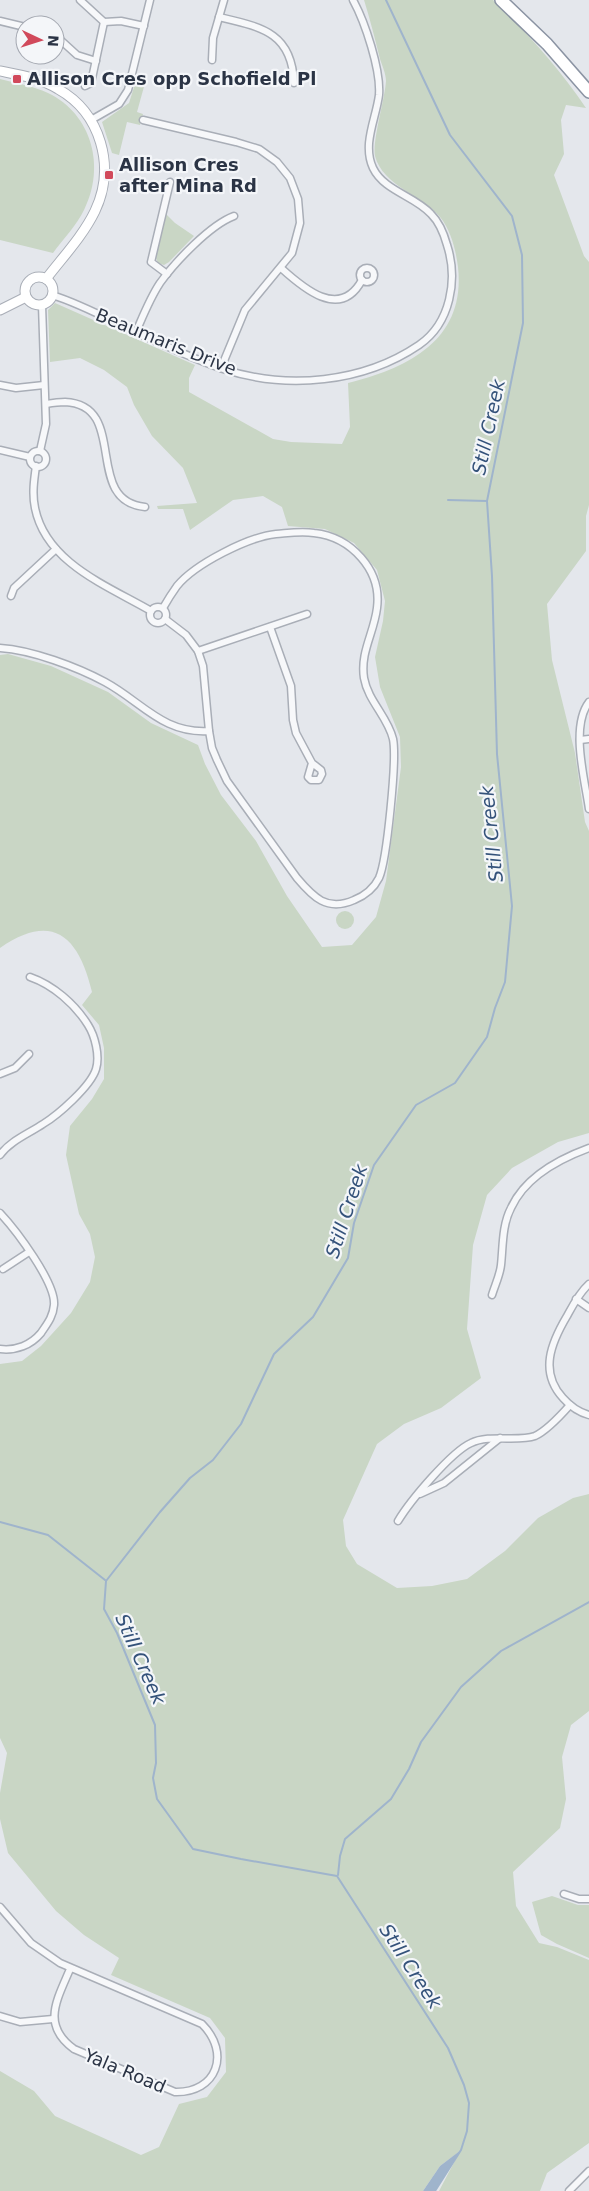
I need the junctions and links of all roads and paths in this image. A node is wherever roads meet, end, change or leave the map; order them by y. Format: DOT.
graph roads {
  1 [pos="80,0"];
  2 [pos="150,0"];
  3 [pos="224,0"];
  4 [pos="354,0"];
  5 [pos="502,0"];
  6 [pos="513,0"];
  7 [pos="219,17"];
  8 [pos="0,21"];
  9 [pos="104,22"];
  10 [pos="15,25"];
  11 [pos="144,26"];
  12 [pos="65,44"];
  13 [pos="212,60"];
  14 [pos="96,61"];
  15 [pos="0,71"];
  16 [pos="572,72"];
  17 [pos="589,81"];
  18 [pos="294,83"];
  19 [pos="85,86"];
  20 [pos="589,92"];
  21 [pos="589,98"];
  22 [pos="91,120"];
  23 [pos="144,120"];
  24 [pos="170,182"];
  25 [pos="234,216"];
  26 [pos="281,268"];
  27 [pos="167,274"];
  28 [pos="46,280"];
  29 [pos="362,280"];
  30 [pos="52,295"];
  31 [pos="26,297"];
  32 [pos="42,305"];
  33 [pos="0,310"];
  34 [pos="136,332"];
  35 [pos="222,368"];
  36 [pos="0,385"];
  37 [pos="44,386"];
  38 [pos="46,404"];
  39 [pos="0,450"];
  40 [pos="40,452"];
  41 [pos="30,457"];
  42 [pos="36,466"];
  43 [pos="145,507"];
  44 [pos="56,549"];
  45 [pos="10,596"];
  46 [pos="163,608"];
  47 [pos="151,611"];
  48 [pos="307,614"];
  49 [pos="165,619"];
  50 [pos="270,627"];
  51 [pos="0,648"];
  52 [pos="198,651"];
  53 [pos="589,702"];
  54 [pos="209,731"];
  55 [pos="589,739"];
  56 [pos="580,740"];
  57 [pos="312,763"];
  58 [pos="589,809"];
  59 [pos="30,977"];
  60 [pos="29,1054"];
  61 [pos="0,1074"];
  62 [pos="589,1148"];
  63 [pos="0,1155"];
  64 [pos="0,1214"];
  65 [pos="29,1252"];
  66 [pos="3,1269"];
  67 [pos="589,1284"];
  68 [pos="492,1295"];
  69 [pos="576,1300"];
  70 [pos="589,1308"];
  71 [pos="0,1350"];
  72 [pos="570,1405"];
  73 [pos="589,1415"];
  74 [pos="500,1438"];
  75 [pos="416,1496"];
  76 [pos="398,1521"];
  77 [pos="564,1894"];
  78 [pos="589,1899"];
  79 [pos="0,1907"];
  80 [pos="70,1969"];
  81 [pos="0,2016"];
  82 [pos="53,2019"];
  83 [pos="589,2171"];
  84 [pos="569,2191"];
  1 -- 9 [label="street"];
  2 -- 11 [label="street"];
  3 -- 7 [label="street"];
  4 -- 35 [label="street, Beaumaris Drive"];
  5 -- 16 [label="highway"];
  6 -- 17 [label="highway"];
  7 -- 13 [label="street"];
  7 -- 18 [label="street"];
  8 -- 10 [label="street"];
  9 -- 11 [label="street"];
  9 -- 14 [label="street"];
  11 -- 22 [label="street"];
  12 -- 14 [label="street"];
  14 -- 19 [label="street"];
  15 -- 22 [label="street"];
  16 -- 20 [label="highway"];
  16 -- 21 [label="highway"];
  22 -- 28 [label="street"];
  23 -- 26 [label="street"];
  24 -- 27 [label="street"];
  25 -- 27 [label="street"];
  26 -- 29 [label="street"];
  26 -- 35 [label="street"];
  27 -- 34 [label="street"];
  28 -- 30 [label="street"];
  28 -- 31 [label="street"];
  30 -- 32 [label="street"];
  30 -- 34 [label="street, Beaumaris Drive"];
  31 -- 32 [label="street"];
  31 -- 33 [label="street"];
  32 -- 37 [label="street"];
  34 -- 35 [label="street, Beaumaris Drive"];
  36 -- 37 [label="street"];
  37 -- 38 [label="street"];
  38 -- 40 [label="street"];
  38 -- 43 [label="street"];
  39 -- 41 [label="street"];
  40 -- 41 [label="street"];
  40 -- 42 [label="street"];
  41 -- 42 [label="street"];
  42 -- 44 [label="street"];
  44 -- 45 [label="street"];
  44 -- 47 [label="street"];
  46 -- 47 [label="street"];
  46 -- 49 [label="street"];
  46 -- 54 [label="street"];
  47 -- 49 [label="street"];
  48 -- 50 [label="street"];
  49 -- 52 [label="street"];
  50 -- 52 [label="street"];
  50 -- 57 [label="street"];
  51 -- 54 [label="street"];
  52 -- 54 [label="street"];
  53 -- 56 [label="street"];
  55 -- 56 [label="street"];
  56 -- 58 [label="street"];
  59 -- 63 [label="street"];
  60 -- 61 [label="street"];
  62 -- 68 [label="street"];
  64 -- 65 [label="street"];
  65 -- 66 [label="street"];
  65 -- 71 [label="street"];
  67 -- 69 [label="street"];
  69 -- 70 [label="street"];
  69 -- 72 [label="street"];
  72 -- 73 [label="street"];
  72 -- 74 [label="street"];
  74 -- 75 [label="street"];
  74 -- 75 [label="street"];
  75 -- 76 [label="street"];
  77 -- 78 [label="street"];
  79 -- 80 [label="street, Yala Road"];
  80 -- 82 [label="street"];
  80 -- 82 [label="street, Yala Road"];
  81 -- 82 [label="street"];
  83 -- 84 [label="street"];
}
